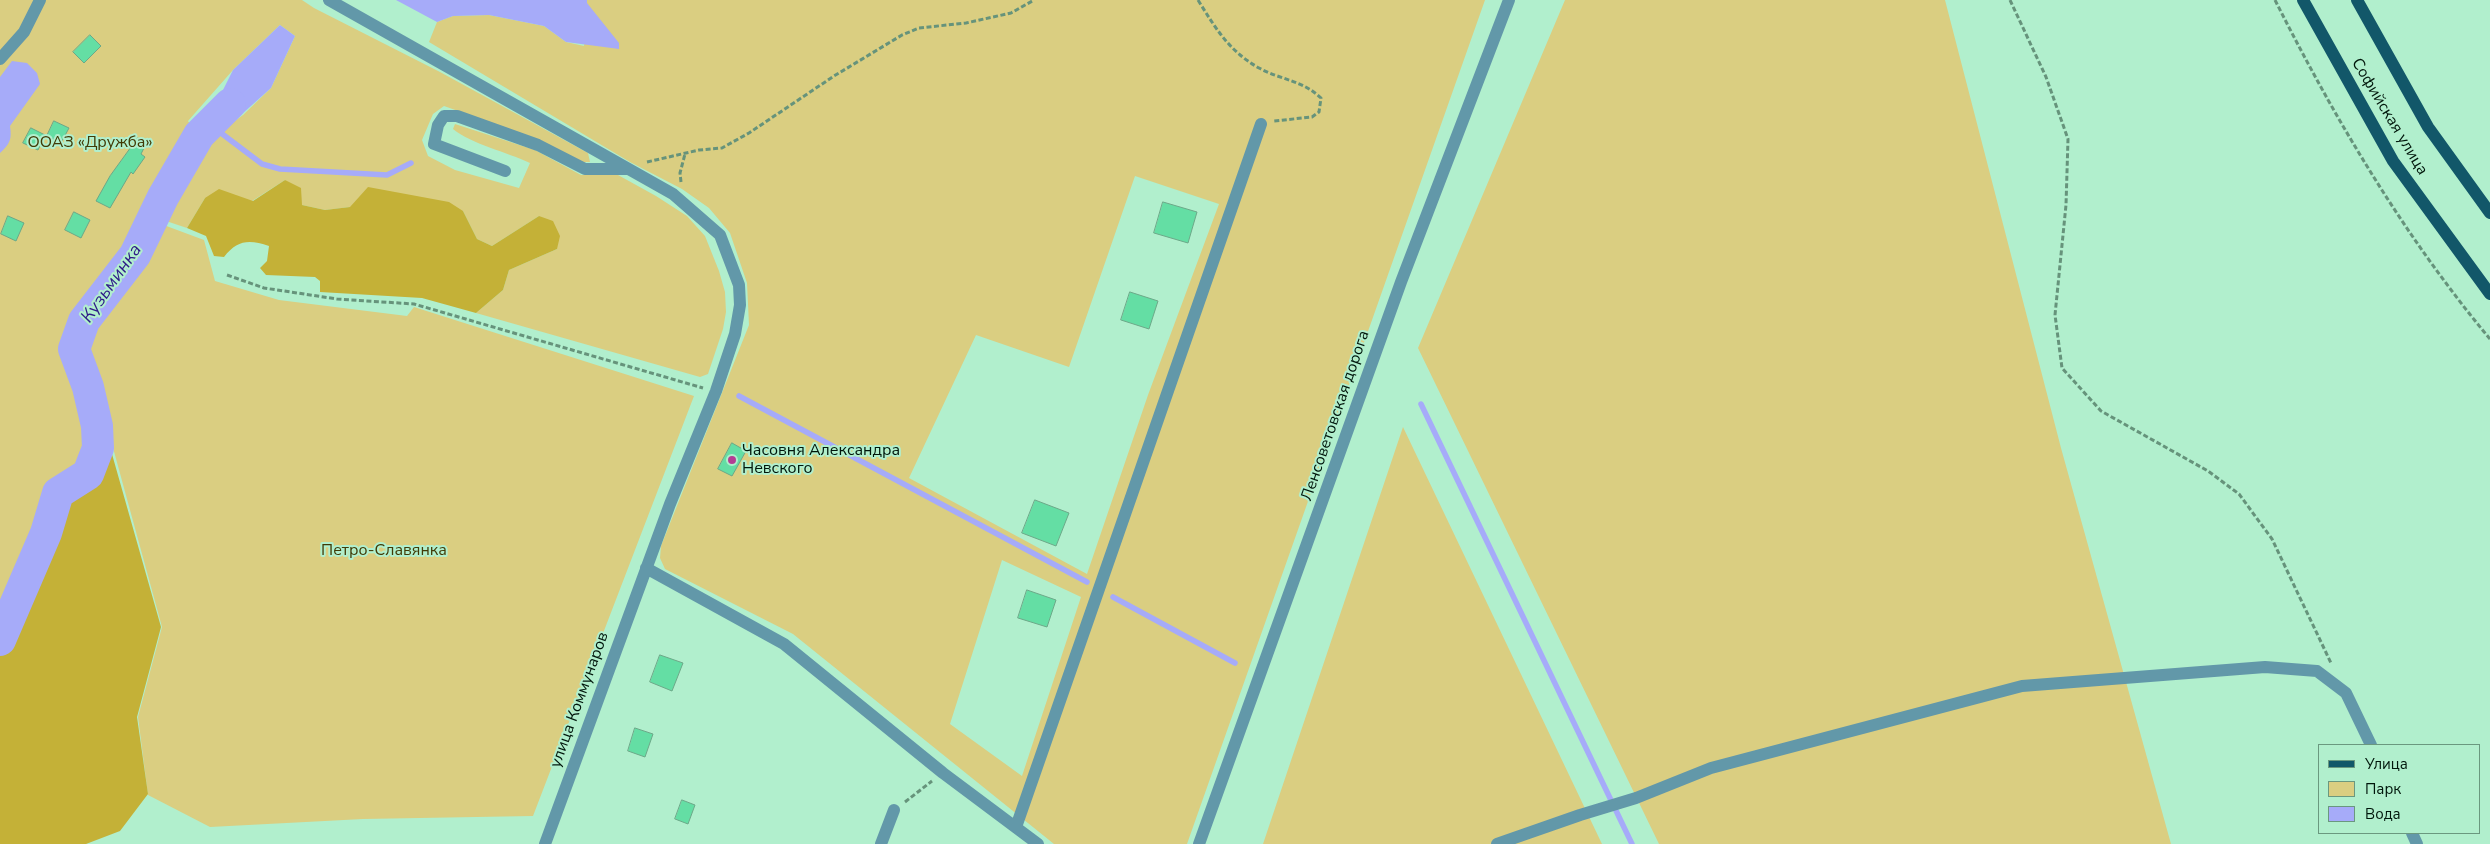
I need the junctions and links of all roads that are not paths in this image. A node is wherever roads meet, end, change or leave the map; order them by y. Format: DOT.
graph roads {
  1 [pos="40,0"];
  2 [pos="329,0"];
  3 [pos="1509,0"];
  4 [pos="2303,0"];
  5 [pos="2357,0"];
  6 [pos="0,59"];
  7 [pos="1261,124"];
  8 [pos="630,169"];
  9 [pos="505,171"];
  10 [pos="2490,213"];
  11 [pos="2490,294"];
  12 [pos="646,568"];
  13 [pos="2370,744"];
  14 [pos="898,806"];
  15 [pos="1016,827"];
  16 [pos="545,844"];
  17 [pos="881,844"];
  18 [pos="1038,844"];
  19 [pos="1199,844"];
  20 [pos="1497,844"];
  1 -- 6 [label="street"];
  2 -- 8 [label="street, улица Коммунаров"];
  3 -- 19 [label="street, Ленсоветовская дорога"];
  4 -- 11 [label="main road, Софийская улица"];
  5 -- 10 [label="main road, Софийская улица"];
  7 -- 15 [label="street"];
  8 -- 9 [label="street"];
  8 -- 12 [label="street, улица Коммунаров"];
  12 -- 15 [label="street"];
  12 -- 16 [label="street, улица Коммунаров"];
  13 -- 20 [label="street"];
  14 -- 17 [label="street"];
  15 -- 18 [label="street"];
}
